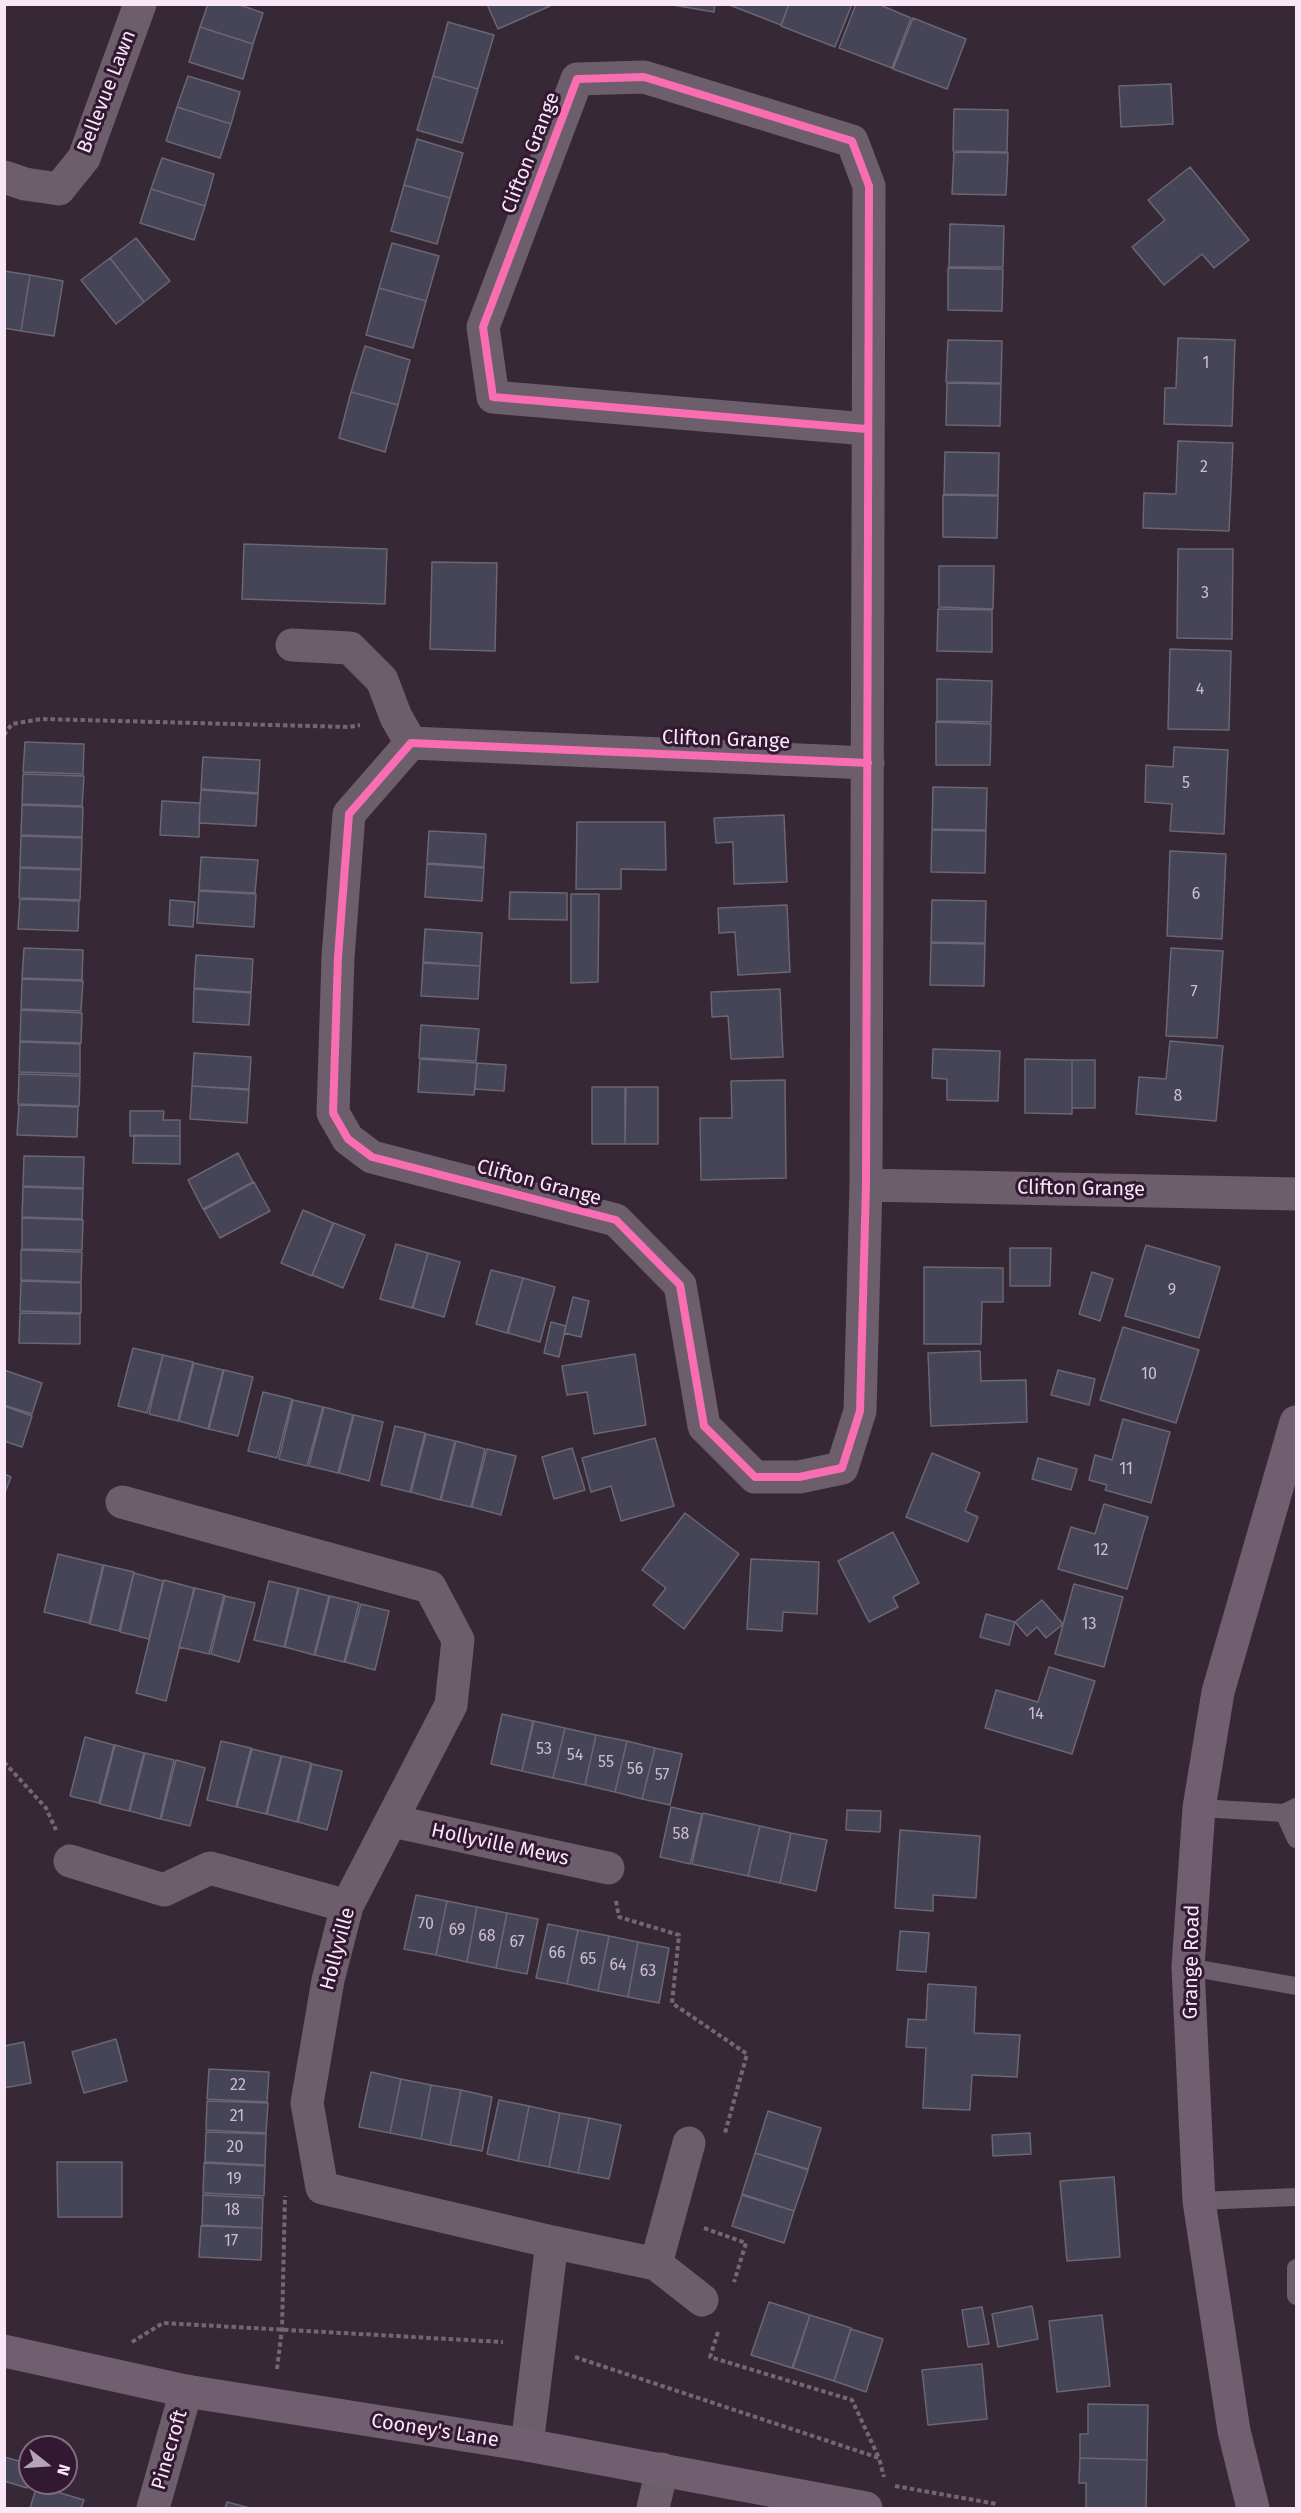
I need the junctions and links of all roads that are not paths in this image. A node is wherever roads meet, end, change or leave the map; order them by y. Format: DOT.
graph roads {
  1 [pos="141,4"];
  2 [pos="4,177"];
  3 [pos="866,429"];
  4 [pos="292,645"];
  5 [pos="403,730"];
  6 [pos="868,763"];
  7 [pos="866,1185"];
  8 [pos="1296,1194"];
  9 [pos="1296,1422"];
  10 [pos="122,1502"];
  11 [pos="1199,1808"];
  12 [pos="1290,1810"];
  13 [pos="392,1821"];
  14 [pos="1296,1839"];
  15 [pos="70,1861"];
  16 [pos="608,1868"];
  17 [pos="347,1906"];
  18 [pos="1188,1967"];
  19 [pos="1296,1986"];
  20 [pos="689,2143"];
  21 [pos="1296,2197"];
  22 [pos="1199,2201"];
  23 [pos="552,2242"];
  24 [pos="656,2264"];
  25 [pos="1296,2268"];
  26 [pos="1296,2296"];
  27 [pos="718,2304"];
  28 [pos="4,2351"];
  29 [pos="186,2391"];
  30 [pos="527,2445"];
  31 [pos="662,2469"];
  32 [pos="153,2508"];
  33 [pos="653,2508"];
  34 [pos="866,2508"];
  35 [pos="1253,2508"];
  1 -- 2 [label="street, Bellevue Lawn"];
  3 -- 3 [label="street, Clifton Grange"];
  3 -- 6 [label="street, Clifton Grange"];
  4 -- 5 [label="street"];
  5 -- 6 [label="street, Clifton Grange"];
  5 -- 7 [label="street, Clifton Grange"];
  6 -- 7 [label="street, Clifton Grange"];
  7 -- 8 [label="street, Clifton Grange"];
  9 -- 11 [label="main road, Grange Road"];
  10 -- 13 [label="street, Hollyville"];
  11 -- 12 [label="lane"];
  11 -- 18 [label="main road, Grange Road"];
  12 -- 14 [label="lane"];
  13 -- 16 [label="street, Hollyville Mews"];
  13 -- 17 [label="street, Hollyville"];
  15 -- 17 [label="street"];
  17 -- 23 [label="street, Hollyville"];
  18 -- 19 [label="lane"];
  18 -- 22 [label="main road, Grange Road"];
  20 -- 24 [label="street"];
  21 -- 22 [label="lane"];
  22 -- 35 [label="main road, Grange Road"];
  23 -- 24 [label="street"];
  23 -- 30 [label="street"];
  24 -- 27 [label="street"];
  25 -- 26 [label="lane"];
  28 -- 29 [label="main road, Cooney's Lane"];
  29 -- 30 [label="main road, Cooney's Lane"];
  29 -- 32 [label="street, Pinecroft"];
  30 -- 31 [label="main road, Cooney's Lane"];
  31 -- 33 [label="street"];
  31 -- 34 [label="main road, Cooney's Lane"];
}
